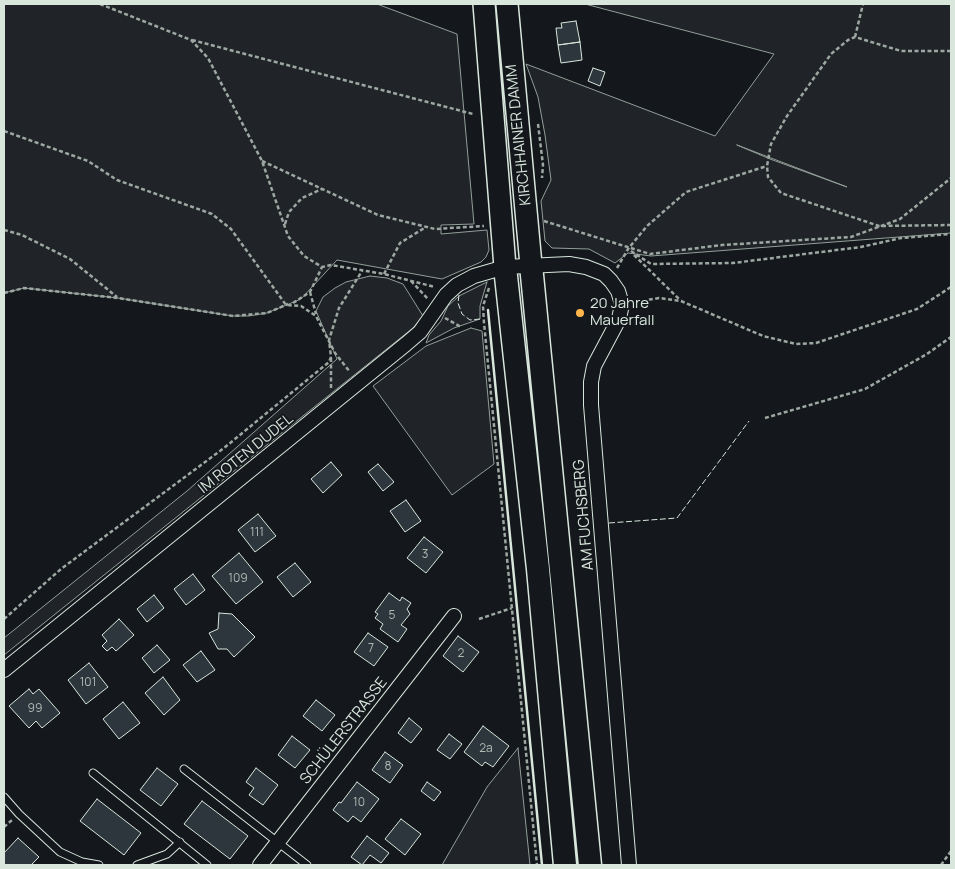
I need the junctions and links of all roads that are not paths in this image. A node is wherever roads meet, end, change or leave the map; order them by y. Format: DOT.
graph roads {
  1 [pos="484,4"];
  2 [pos="507,4"];
  3 [pos="531,265"];
  4 [pos="498,269"];
  5 [pos="454,616"];
  6 [pos="4,670"];
  7 [pos="184,769"];
  8 [pos="93,773"];
  9 [pos="4,797"];
  10 [pos="180,842"];
  11 [pos="278,842"];
  12 [pos="99,865"];
  13 [pos="137,865"];
  14 [pos="207,865"];
  15 [pos="260,865"];
  16 [pos="307,865"];
  17 [pos="565,865"];
  18 [pos="590,865"];
  19 [pos="629,865"];
  1 -- 4 [label="main road, KIRCHHAINER DAMM"];
  2 -- 3 [label="main road, KIRCHHAINER DAMM"];
  3 -- 4 [label="street"];
  3 -- 18 [label="highway"];
  3 -- 19 [label="street, AM FUCHSBERG"];
  4 -- 6 [label="street, IM ROTEN DUDEL"];
  4 -- 17 [label="highway"];
  5 -- 11 [label="street, SCHÜLERSTRASSE"];
  7 -- 11 [label="lane"];
  8 -- 10 [label="lane"];
  9 -- 12 [label="lane"];
  10 -- 13 [label="lane"];
  10 -- 14 [label="lane"];
  11 -- 15 [label="street, SCHÜLERSTRASSE"];
  11 -- 16 [label="lane"];
}
